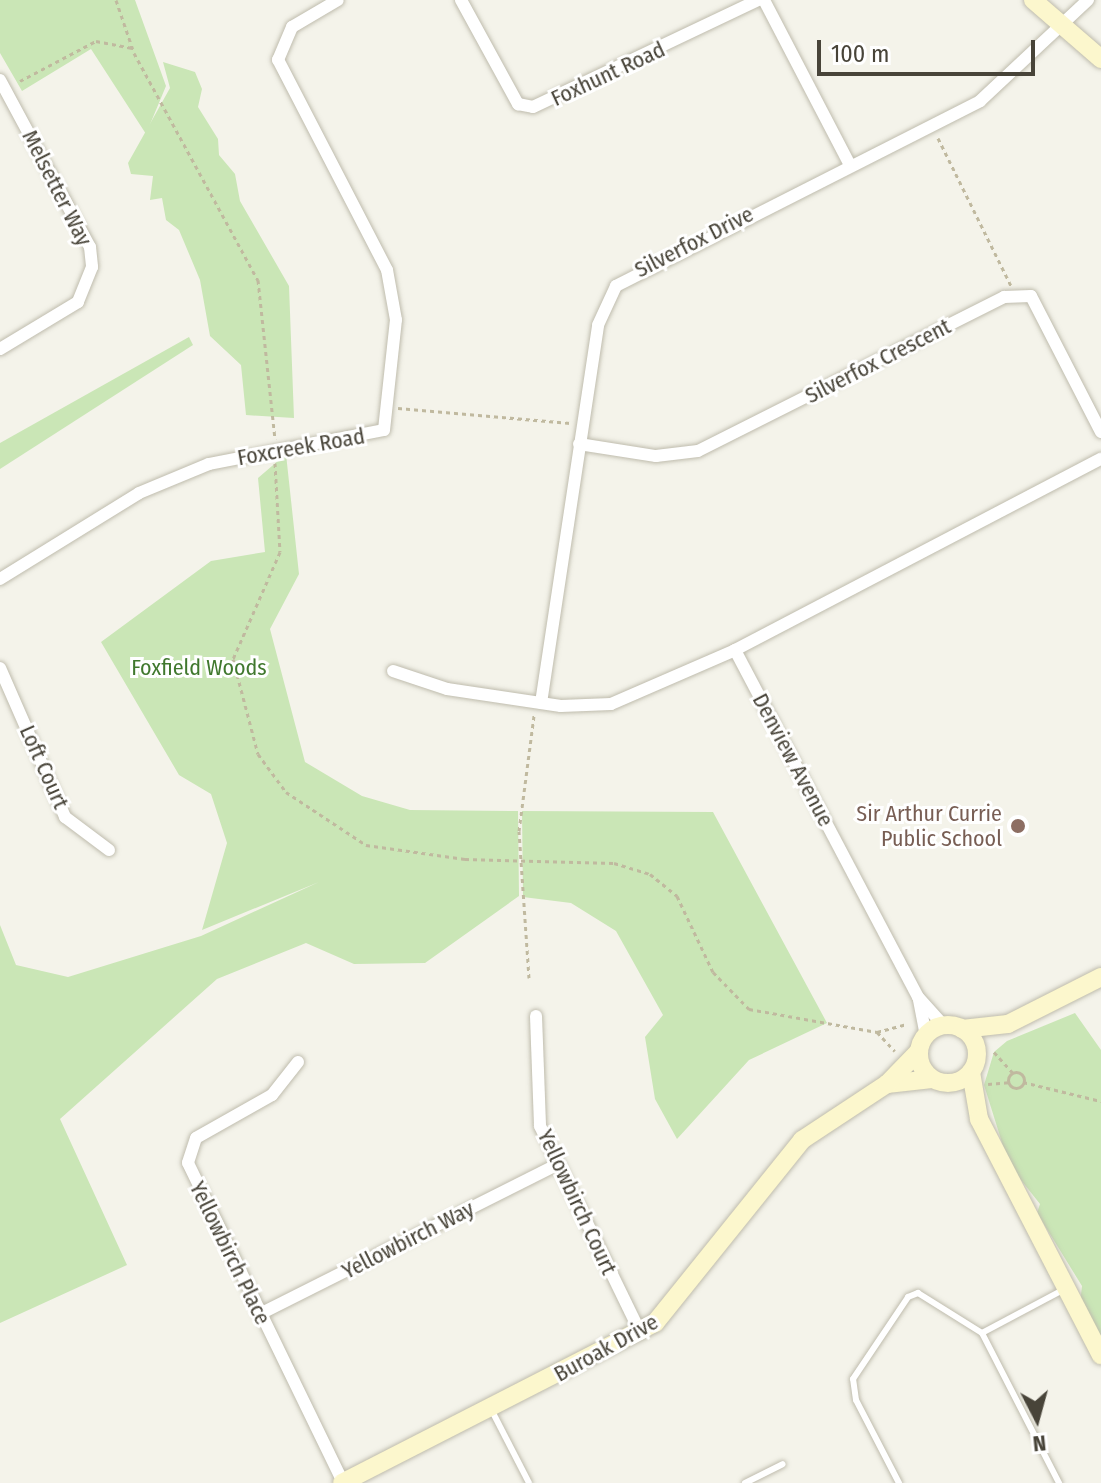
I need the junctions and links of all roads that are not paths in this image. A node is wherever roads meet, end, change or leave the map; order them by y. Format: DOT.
graph roads {
  1 [pos="338,0"];
  2 [pos="461,0"];
  3 [pos="758,0"];
  4 [pos="764,0"];
  5 [pos="1033,0"];
  6 [pos="1088,0"];
  7 [pos="1062,25"];
  8 [pos="1101,59"];
  9 [pos="0,80"];
  10 [pos="850,165"];
  11 [pos="0,349"];
  12 [pos="1101,432"];
  13 [pos="579,444"];
  14 [pos="1101,459"];
  15 [pos="0,579"];
  16 [pos="735,650"];
  17 [pos="0,668"];
  18 [pos="393,671"];
  19 [pos="537,707"];
  20 [pos="109,850"];
  21 [pos="1101,977"];
  22 [pos="918,997"];
  23 [pos="536,1016"];
  24 [pos="1008,1024"];
  25 [pos="943,1025"];
  26 [pos="962,1029"];
  27 [pos="922,1043"];
  28 [pos="298,1062"];
  29 [pos="980,1066"];
  30 [pos="937,1081"];
  31 [pos="887,1084"];
  32 [pos="979,1119"];
  33 [pos="556,1165"];
  34 [pos="1067,1288"];
  35 [pos="260,1314"];
  36 [pos="982,1333"];
  37 [pos="641,1334"];
  38 [pos="1101,1355"];
  39 [pos="491,1409"];
  40 [pos="783,1464"];
  41 [pos="342,1483"];
  42 [pos="529,1483"];
  43 [pos="745,1483"];
  44 [pos="899,1483"];
  45 [pos="1059,1483"];
  1 -- 15 [label="street, Foxcreek Road"];
  2 -- 3 [label="street, Foxhunt Road"];
  4 -- 10 [label="street"];
  5 -- 7 [label="street"];
  6 -- 7 [label="street, Silverfox Drive"];
  7 -- 8 [label="street"];
  7 -- 10 [label="street, Silverfox Drive"];
  9 -- 11 [label="street, Melsetter Way"];
  10 -- 13 [label="street, Silverfox Drive"];
  12 -- 13 [label="street, Silverfox Crescent"];
  13 -- 19 [label="street, Silverfox Drive"];
  14 -- 16 [label="street"];
  16 -- 19 [label="street"];
  16 -- 22 [label="street, Denview Avenue"];
  17 -- 20 [label="street, Loft Court"];
  18 -- 19 [label="street"];
  21 -- 24 [label="street"];
  22 -- 25 [label="street, Denview Avenue"];
  22 -- 27 [label="street, Denview Avenue"];
  23 -- 33 [label="street, Yellowbirch Court"];
  24 -- 26 [label="street"];
  24 -- 29 [label="street"];
  25 -- 26 [label="street"];
  25 -- 27 [label="street, Buroak Drive"];
  26 -- 29 [label="street"];
  27 -- 30 [label="street"];
  27 -- 31 [label="street, Buroak Drive"];
  28 -- 35 [label="street, Yellowbirch Place"];
  29 -- 30 [label="street, Buroak Drive"];
  29 -- 32 [label="street"];
  30 -- 31 [label="street, Buroak Drive"];
  30 -- 32 [label="street"];
  31 -- 37 [label="street, Buroak Drive"];
  32 -- 34 [label="street"];
  33 -- 35 [label="street, Yellowbirch Way"];
  33 -- 37 [label="street, Yellowbirch Court"];
  34 -- 36 [label="lane"];
  34 -- 38 [label="street"];
  35 -- 41 [label="street, Yellowbirch Place"];
  36 -- 44 [label="lane"];
  36 -- 45 [label="lane"];
  37 -- 39 [label="street, Buroak Drive"];
  39 -- 41 [label="street, Buroak Drive"];
  39 -- 42 [label="lane"];
  40 -- 43 [label="lane"];
}
